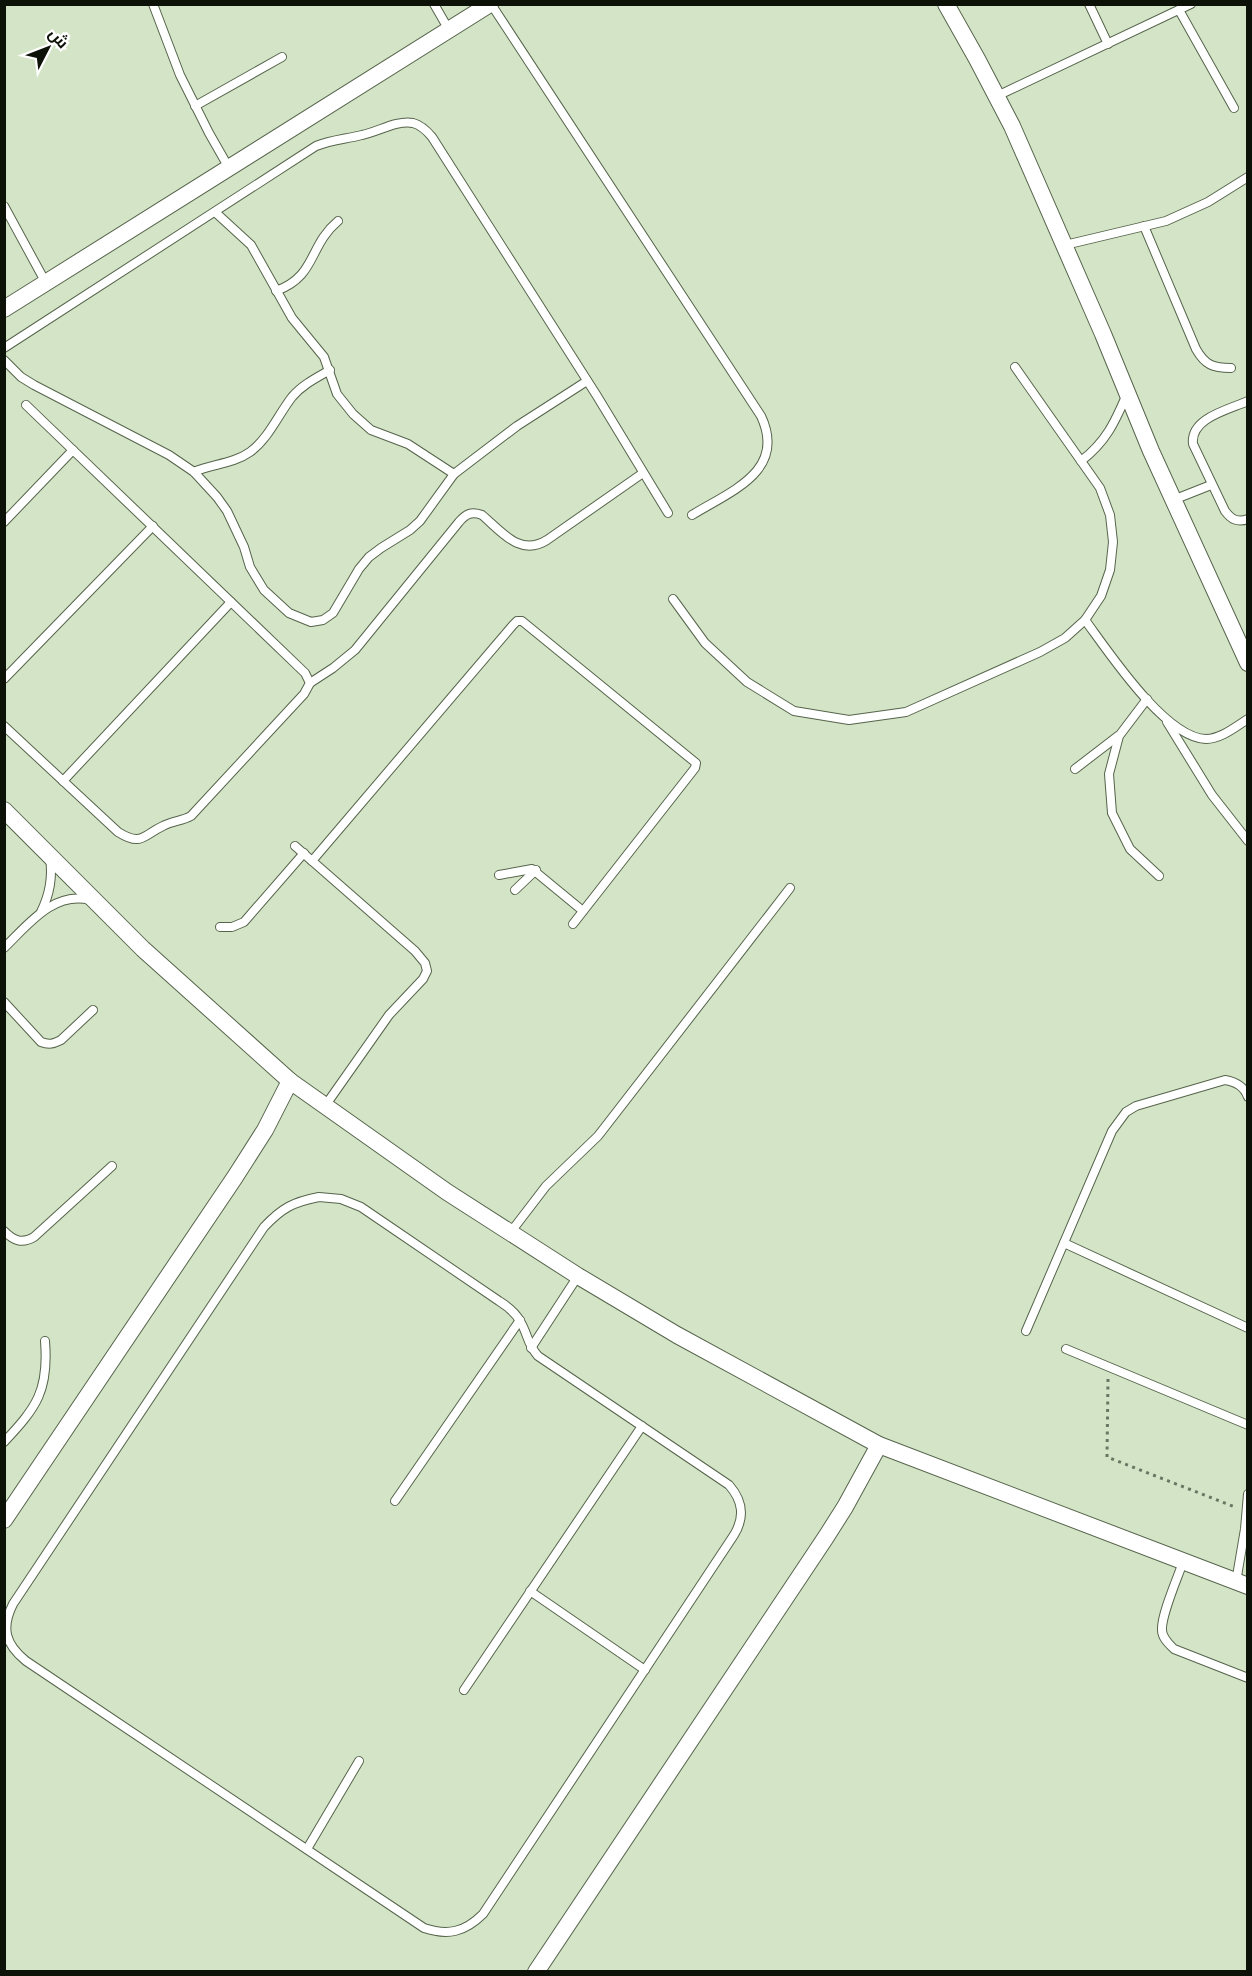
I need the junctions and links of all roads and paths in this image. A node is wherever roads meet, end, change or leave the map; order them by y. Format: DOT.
graph roads {
  1 [pos="153,4"];
  2 [pos="434,4"];
  3 [pos="491,4"];
  4 [pos="946,4"];
  5 [pos="1089,4"];
  6 [pos="1191,4"];
  7 [pos="1179,10"];
  8 [pos="449,30"];
  9 [pos="1108,44"];
  10 [pos="282,57"];
  11 [pos="997,96"];
  12 [pos="195,106"];
  13 [pos="1233,108"];
  14 [pos="229,168"];
  15 [pos="1248,177"];
  16 [pos="4,206"];
  17 [pos="214,212"];
  18 [pos="338,221"];
  19 [pos="1144,226"];
  20 [pos="1065,245"];
  21 [pos="46,283"];
  22 [pos="276,291"];
  23 [pos="4,309"];
  24 [pos="4,348"];
  25 [pos="4,360"];
  26 [pos="1015,367"];
  27 [pos="1232,368"];
  28 [pos="330,370"];
  29 [pos="587,381"];
  30 [pos="1127,394"];
  31 [pos="1248,401"];
  32 [pos="26,405"];
  33 [pos="73,450"];
  34 [pos="1081,461"];
  35 [pos="194,472"];
  36 [pos="643,472"];
  37 [pos="454,474"];
  38 [pos="1211,485"];
  39 [pos="1173,500"];
  40 [pos="668,513"];
  41 [pos="693,514"];
  42 [pos="1248,519"];
  43 [pos="4,522"];
  44 [pos="153,526"];
  45 [pos="673,599"];
  46 [pos="231,602"];
  47 [pos="1085,620"];
  48 [pos="1248,663"];
  49 [pos="4,679"];
  50 [pos="310,683"];
  51 [pos="1147,699"];
  52 [pos="1164,716"];
  53 [pos="1248,719"];
  54 [pos="4,726"];
  55 [pos="1119,736"];
  56 [pos="1075,769"];
  57 [pos="63,781"];
  58 [pos="4,810"];
  59 [pos="1248,842"];
  60 [pos="295,846"];
  61 [pos="49,853"];
  62 [pos="304,854"];
  63 [pos="312,861"];
  64 [pos="536,870"];
  65 [pos="499,875"];
  66 [pos="1159,876"];
  67 [pos="790,888"];
  68 [pos="515,890"];
  69 [pos="96,902"];
  70 [pos="583,911"];
  71 [pos="41,912"];
  72 [pos="573,924"];
  73 [pos="220,927"];
  74 [pos="4,948"];
  75 [pos="4,1002"];
  76 [pos="93,1010"];
  77 [pos="290,1082"];
  78 [pos="1248,1097"];
  79 [pos="325,1107"];
  80 [pos="112,1166"];
  81 [pos="4,1231"];
  82 [pos="510,1233"];
  83 [pos="1064,1244"];
  84 [pos="578,1276"];
  85 [pos="520,1320"];
  86 [pos="1248,1328"];
  87 [pos="1026,1331"];
  88 [pos="45,1341"];
  89 [pos="531,1348"];
  90 [pos="1066,1349"];
  91 [pos="1108,1367"];
  92 [pos="1248,1425"];
  93 [pos="642,1426"];
  94 [pos="4,1442"];
  95 [pos="879,1445"];
  96 [pos="1248,1494"];
  97 [pos="395,1501"];
  98 [pos="1247,1512"];
  99 [pos="4,1520"];
  100 [pos="1183,1562"];
  101 [pos="1242,1584"];
  102 [pos="530,1591"];
  103 [pos="645,1670"];
  104 [pos="1248,1677"];
  105 [pos="464,1690"];
  106 [pos="359,1761"];
  107 [pos="307,1849"];
  108 [pos="536,1971"];
  1 -- 12 [label="lane"];
  2 -- 8 [label="lane"];
  3 -- 8 [label="street"];
  3 -- 41 [label="lane"];
  4 -- 11 [label="street"];
  5 -- 9 [label="lane"];
  6 -- 7 [label="lane"];
  7 -- 9 [label="lane"];
  7 -- 13 [label="lane"];
  8 -- 14 [label="street"];
  9 -- 11 [label="lane"];
  10 -- 12 [label="lane"];
  11 -- 20 [label="street"];
  12 -- 14 [label="lane"];
  14 -- 21 [label="street"];
  15 -- 19 [label="lane"];
  16 -- 21 [label="lane"];
  17 -- 22 [label="lane"];
  17 -- 24 [label="lane"];
  17 -- 29 [label="lane"];
  18 -- 22 [label="lane"];
  19 -- 20 [label="lane"];
  19 -- 27 [label="lane"];
  20 -- 30 [label="street"];
  21 -- 23 [label="street"];
  22 -- 28 [label="lane"];
  25 -- 35 [label="lane"];
  26 -- 34 [label="lane"];
  28 -- 35 [label="lane"];
  28 -- 37 [label="lane"];
  29 -- 36 [label="lane"];
  29 -- 37 [label="lane"];
  30 -- 34 [label="lane"];
  30 -- 39 [label="street"];
  31 -- 38 [label="lane"];
  32 -- 33 [label="lane"];
  33 -- 43 [label="lane"];
  33 -- 44 [label="lane"];
  34 -- 47 [label="lane"];
  35 -- 37 [label="lane"];
  36 -- 40 [label="lane"];
  36 -- 50 [label="lane"];
  38 -- 39 [label="lane"];
  38 -- 42 [label="lane"];
  39 -- 48 [label="street"];
  44 -- 46 [label="lane"];
  44 -- 49 [label="lane"];
  45 -- 47 [label="lane"];
  46 -- 50 [label="lane"];
  46 -- 57 [label="lane"];
  47 -- 51 [label="lane"];
  50 -- 57 [label="lane"];
  51 -- 52 [label="lane"];
  51 -- 55 [label="lane"];
  52 -- 53 [label="lane"];
  52 -- 59 [label="lane"];
  54 -- 57 [label="lane"];
  55 -- 56 [label="lane"];
  55 -- 66 [label="lane"];
  58 -- 61 [label="street"];
  60 -- 62 [label="lane"];
  61 -- 69 [label="street"];
  61 -- 71 [label="lane"];
  62 -- 63 [label="lane"];
  62 -- 73 [label="lane"];
  63 -- 70 [label="lane"];
  63 -- 79 [label="lane"];
  64 -- 65 [label="lane"];
  64 -- 68 [label="lane"];
  64 -- 70 [label="lane"];
  67 -- 82 [label="lane"];
  69 -- 71 [label="lane"];
  69 -- 77 [label="street"];
  70 -- 72 [label="lane"];
  71 -- 74 [label="lane"];
  75 -- 76 [label="lane"];
  77 -- 79 [label="street"];
  77 -- 99 [label="street"];
  78 -- 83 [label="lane"];
  79 -- 82 [label="street"];
  80 -- 81 [label="lane"];
  82 -- 84 [label="street"];
  83 -- 86 [label="lane"];
  83 -- 87 [label="lane"];
  84 -- 89 [label="lane"];
  84 -- 95 [label="street"];
  85 -- 89 [label="lane"];
  85 -- 97 [label="lane"];
  85 -- 107 [label="lane"];
  88 -- 94 [label="lane"];
  89 -- 93 [label="lane"];
  90 -- 91 [label="lane"];
  91 -- 92 [label="lane"];
  91 -- 98 [label="path"];
  93 -- 102 [label="lane"];
  93 -- 103 [label="lane"];
  95 -- 100 [label="street"];
  95 -- 108 [label="street"];
  96 -- 98 [label="lane"];
  98 -- 101 [label="lane"];
  100 -- 101 [label="street"];
  100 -- 104 [label="lane"];
  102 -- 103 [label="lane"];
  102 -- 105 [label="lane"];
  103 -- 107 [label="lane"];
  106 -- 107 [label="lane"];
}
